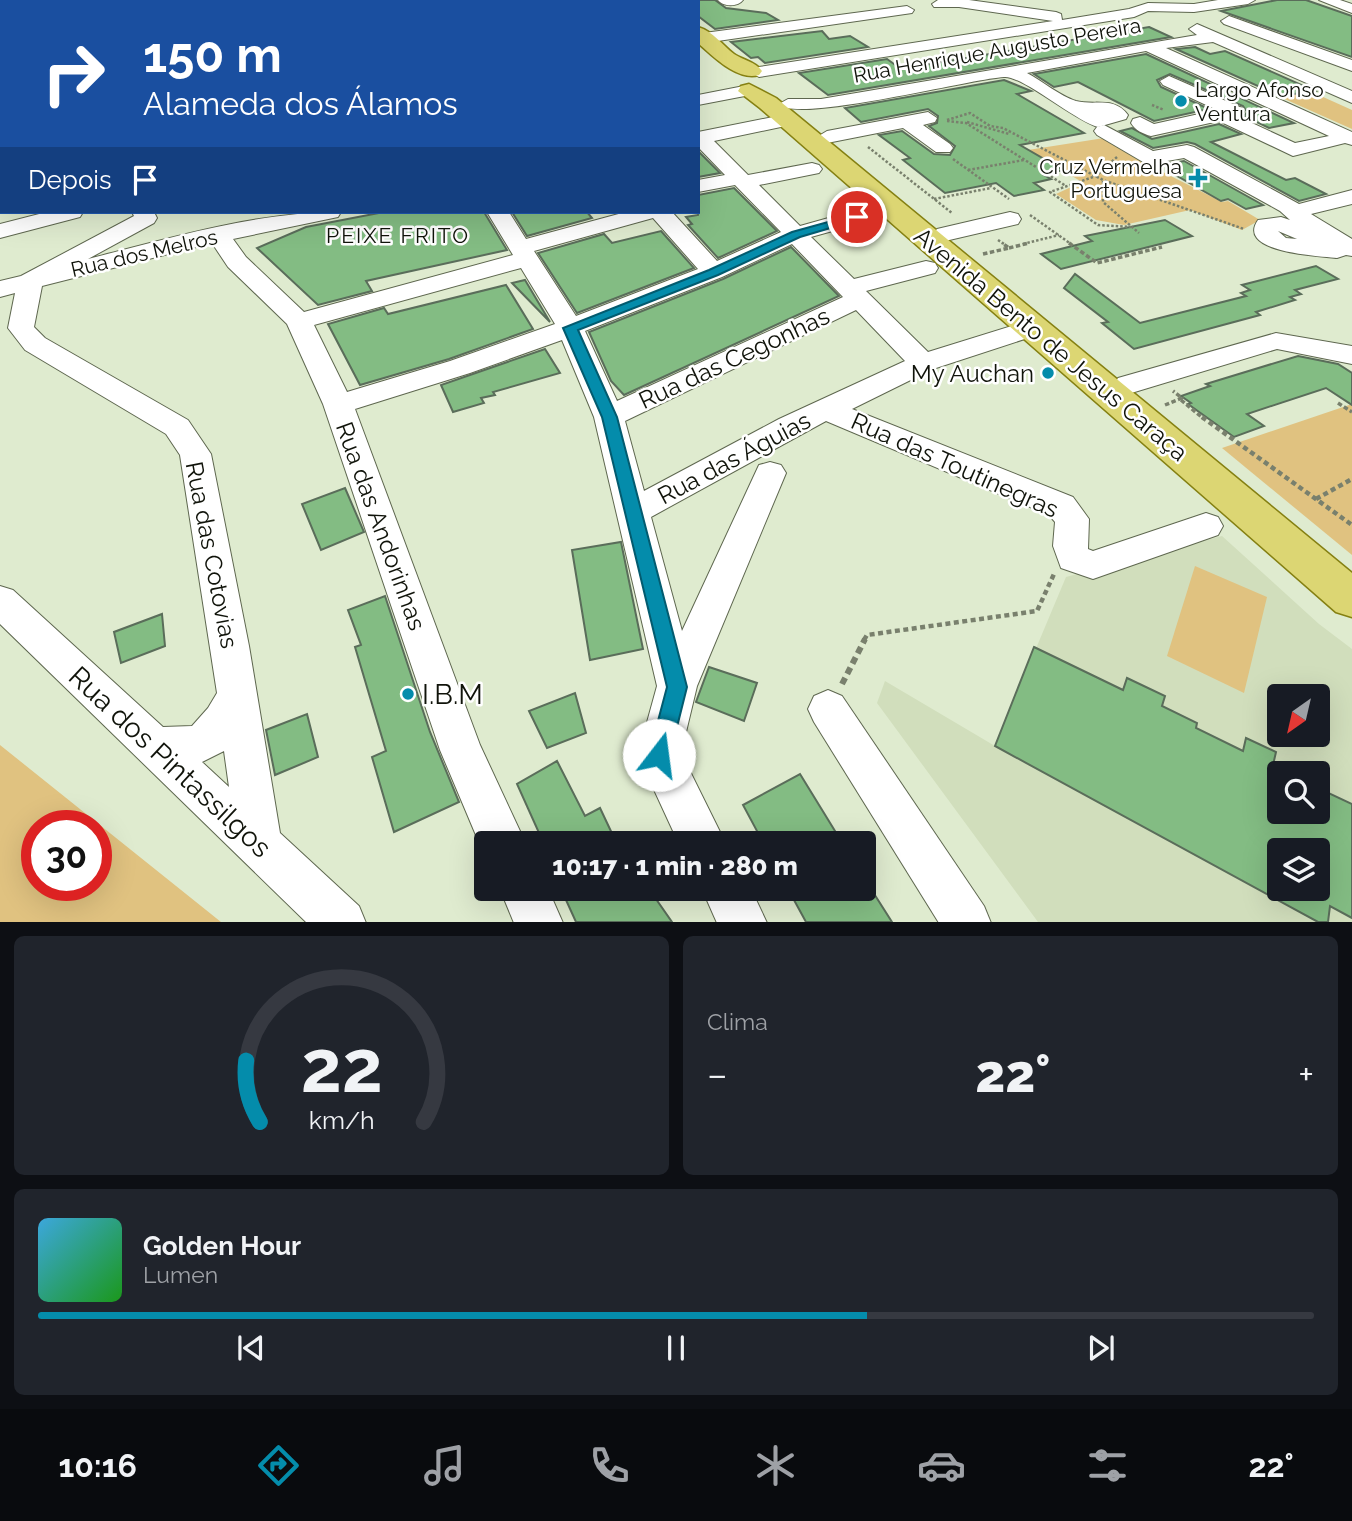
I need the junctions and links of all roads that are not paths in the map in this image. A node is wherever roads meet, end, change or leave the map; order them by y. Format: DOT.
graph roads {
  1 [pos="725,0"];
  2 [pos="737,0"];
  3 [pos="1039,0"];
  4 [pos="1326,0"];
  5 [pos="1338,0"];
  6 [pos="1254,1"];
  7 [pos="1062,3"];
  8 [pos="939,4"];
  9 [pos="1352,7"];
  10 [pos="1135,8"];
  11 [pos="907,10"];
  12 [pos="1167,17"];
  13 [pos="838,20"];
  14 [pos="1229,21"];
  15 [pos="1013,22"];
  16 [pos="965,23"];
  17 [pos="1074,23"];
  18 [pos="1199,26"];
  19 [pos="781,27"];
  20 [pos="993,31"];
  21 [pos="700,38"];
  22 [pos="802,44"];
  23 [pos="1148,46"];
  24 [pos="888,52"];
  25 [pos="1352,66"];
  26 [pos="1012,71"];
  27 [pos="1169,81"];
  28 [pos="700,84"];
  29 [pos="756,86"];
  30 [pos="1352,98"];
  31 [pos="700,100"];
  32 [pos="1226,117"];
  33 [pos="937,120"];
  34 [pos="907,122"];
  35 [pos="1140,123"];
  36 [pos="700,137"];
  37 [pos="827,137"];
  38 [pos="1350,138"];
  39 [pos="700,139"];
  40 [pos="943,148"];
  41 [pos="812,169"];
  42 [pos="742,180"];
  43 [pos="700,186"];
  44 [pos="1352,197"];
  45 [pos="1017,211"];
  46 [pos="1295,212"];
  47 [pos="29,214"];
  48 [pos="64,214"];
  49 [pos="144,214"];
  50 [pos="320,214"];
  51 [pos="499,214"];
  52 [pos="644,214"];
  53 [pos="662,214"];
  54 [pos="857,217"];
  55 [pos="953,225"];
  56 [pos="0,231"];
  57 [pos="796,234"];
  58 [pos="1266,234"];
  59 [pos="218,235"];
  60 [pos="524,253"];
  61 [pos="1347,253"];
  62 [pos="926,268"];
  63 [pos="713,272"];
  64 [pos="15,285"];
  65 [pos="854,293"];
  66 [pos="299,321"];
  67 [pos="570,328"];
  68 [pos="1031,328"];
  69 [pos="1352,355"];
  70 [pos="923,363"];
  71 [pos="1128,385"];
  72 [pos="338,404"];
  73 [pos="825,410"];
  74 [pos="609,417"];
  75 [pos="770,473"];
  76 [pos="633,512"];
  77 [pos="1206,526"];
  78 [pos="1352,570"];
  79 [pos="1352,599"];
  80 [pos="0,601"];
  81 [pos="677,687"];
  82 [pos="237,693"];
  83 [pos="828,709"];
  84 [pos="152,746"];
  85 [pos="497,831"];
  86 [pos="697,831"];
  87 [pos="259,847"];
  88 [pos="529,901"];
  89 [pos="732,901"];
  90 [pos="342,922"];
  91 [pos="539,922"];
  92 [pos="743,922"];
  93 [pos="967,922"];
  1 -- 2 [label="street"];
  3 -- 7 [label="street"];
  4 -- 9 [label="street"];
  5 -- 9 [label="street"];
  6 -- 12 [label="street"];
  6 -- 18 [label="street, Rua Henrique Augusto Pereira"];
  8 -- 17 [label="street"];
  10 -- 12 [label="street"];
  10 -- 17 [label="street"];
  11 -- 13 [label="street"];
  12 -- 18 [label="street"];
  12 -- 29 [label="street"];
  13 -- 19 [label="street"];
  13 -- 24 [label="street"];
  14 -- 25 [label="street"];
  15 -- 20 [label="street"];
  16 -- 20 [label="street"];
  17 -- 20 [label="street"];
  18 -- 23 [label="street, Rua Henrique Augusto Pereira"];
  18 -- 30 [label="street"];
  19 -- 21 [label="street"];
  19 -- 22 [label="street"];
  20 -- 24 [label="street"];
  21 -- 29 [label="main road"];
  23 -- 26 [label="street, Rua Henrique Augusto Pereira"];
  23 -- 38 [label="street"];
  24 -- 29 [label="street"];
  26 -- 29 [label="street, Rua Henrique Augusto Pereira"];
  26 -- 35 [label="street"];
  27 -- 32 [label="street"];
  28 -- 29 [label="street"];
  29 -- 31 [label="street"];
  29 -- 36 [label="street"];
  29 -- 37 [label="main road, Avenida Bento de Jesus Caraça"];
  29 -- 68 [label="main road, Avenida Bento de Jesus Caraça"];
  32 -- 35 [label="street"];
  32 -- 38 [label="street"];
  33 -- 34 [label="street"];
  34 -- 37 [label="street"];
  34 -- 40 [label="street"];
  35 -- 46 [label="street"];
  37 -- 55 [label="main road, Avenida Bento de Jesus Caraça"];
  39 -- 42 [label="street"];
  41 -- 42 [label="street"];
  42 -- 43 [label="street"];
  42 -- 57 [label="street"];
  44 -- 46 [label="street"];
  45 -- 55 [label="street"];
  46 -- 61 [label="street"];
  47 -- 56 [label="street"];
  48 -- 56 [label="street"];
  49 -- 64 [label="street"];
  50 -- 59 [label="street, Rua dos Melros"];
  51 -- 60 [label="street"];
  52 -- 60 [label="street"];
  53 -- 63 [label="street"];
  54 -- 57 [label="street"];
  55 -- 71 [label="main road, Avenida Bento de Jesus Caraça"];
  57 -- 63 [label="street"];
  57 -- 65 [label="street"];
  58 -- 61 [label="street"];
  59 -- 64 [label="street, Rua dos Melros"];
  59 -- 66 [label="street, Rua das Andorinhas"];
  60 -- 66 [label="street"];
  60 -- 67 [label="street"];
  62 -- 65 [label="street, Rua das Cegonhas"];
  63 -- 67 [label="street"];
  64 -- 82 [label="street, Rua das Cotovias"];
  65 -- 70 [label="street"];
  65 -- 74 [label="street, Rua das Cegonhas"];
  66 -- 72 [label="street, Rua das Andorinhas"];
  67 -- 72 [label="street"];
  67 -- 74 [label="street"];
  68 -- 70 [label="street, Rua das Águias"];
  68 -- 79 [label="main road, Avenida Bento de Jesus Caraça"];
  69 -- 71 [label="street"];
  70 -- 73 [label="street, Rua das Águias"];
  71 -- 78 [label="main road, Avenida Bento de Jesus Caraça"];
  72 -- 85 [label="street, Rua das Andorinhas"];
  73 -- 76 [label="street, Rua das Águias"];
  73 -- 77 [label="street, Rua das Toutinegras"];
  74 -- 76 [label="street"];
  75 -- 81 [label="street, Rua das Águias"];
  76 -- 81 [label="street"];
  80 -- 84 [label="street, Rua dos Pintassilgos"];
  81 -- 86 [label="street, Rua das Águias"];
  82 -- 84 [label="street"];
  82 -- 87 [label="street, Rua das Cotovias"];
  83 -- 93 [label="street"];
  84 -- 87 [label="street, Rua dos Pintassilgos"];
  87 -- 90 [label="street, Rua dos Pintassilgos"];
  88 -- 91 [label="street"];
  89 -- 92 [label="street"];
}
